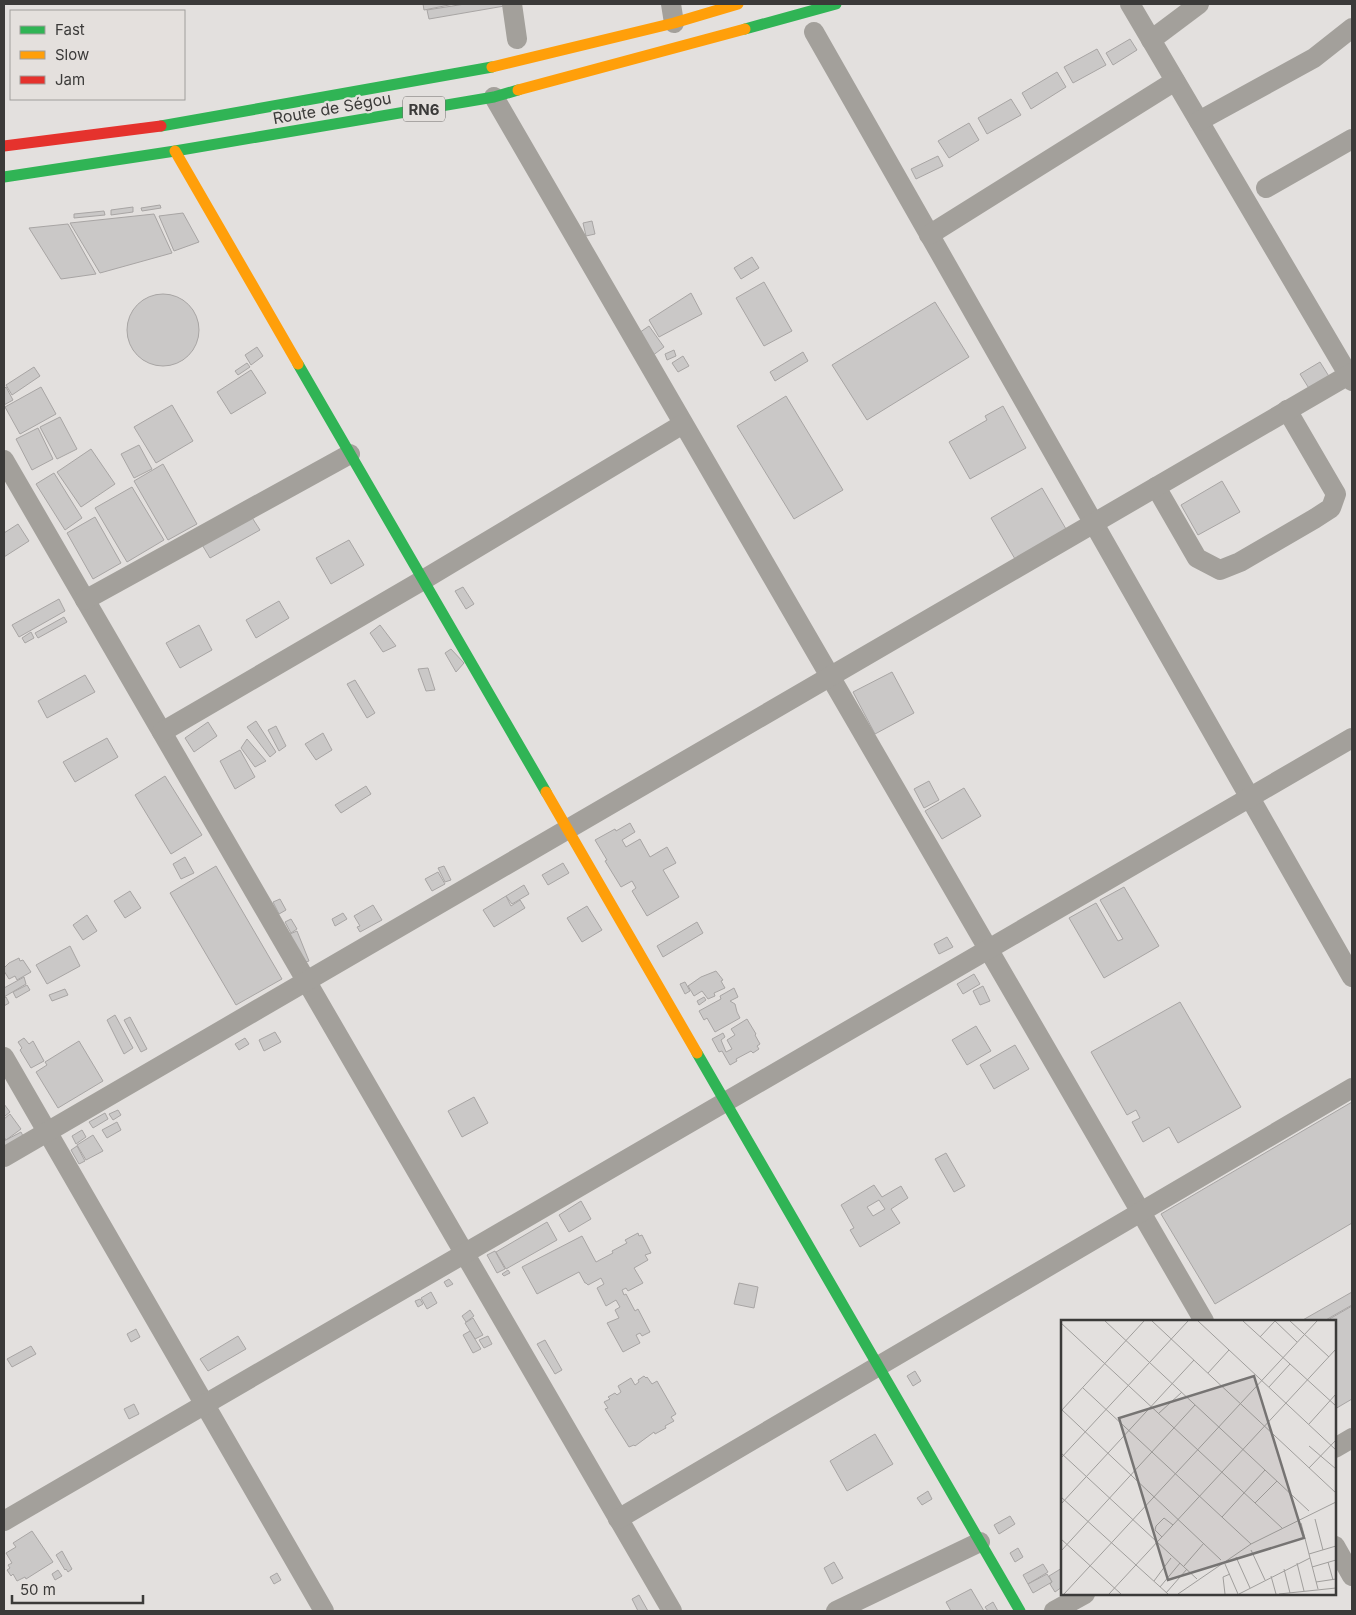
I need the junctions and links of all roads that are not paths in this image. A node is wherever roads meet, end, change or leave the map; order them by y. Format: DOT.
graph roads {
  1 [pos="512,4"];
  2 [pos="738,4"];
  3 [pos="836,4"];
  4 [pos="1130,4"];
  5 [pos="1199,4"];
  6 [pos="672,13"];
  7 [pos="1352,28"];
  8 [pos="814,32"];
  9 [pos="517,39"];
  10 [pos="1151,40"];
  11 [pos="1175,81"];
  12 [pos="494,97"];
  13 [pos="1199,121"];
  14 [pos="1352,139"];
  15 [pos="4,146"];
  16 [pos="175,151"];
  17 [pos="4,177"];
  18 [pos="1266,188"];
  19 [pos="929,235"];
  20 [pos="1351,376"];
  21 [pos="1287,410"];
  22 [pos="684,424"];
  23 [pos="350,454"];
  24 [pos="4,460"];
  25 [pos="1156,487"];
  26 [pos="1093,524"];
  27 [pos="423,580"];
  28 [pos="85,600"];
  29 [pos="829,677"];
  30 [pos="162,732"];
  31 [pos="1352,738"];
  32 [pos="1250,797"];
  33 [pos="567,829"];
  34 [pos="988,949"];
  35 [pos="1352,977"];
  36 [pos="305,981"];
  37 [pos="4,1057"];
  38 [pos="1352,1088"];
  39 [pos="725,1102"];
  40 [pos="47,1132"];
  41 [pos="4,1156"];
  42 [pos="1141,1212"];
  43 [pos="464,1254"];
  44 [pos="1203,1320"];
  45 [pos="878,1366"];
  46 [pos="205,1405"];
  47 [pos="1352,1438"];
  48 [pos="1336,1447"];
  49 [pos="618,1519"];
  50 [pos="4,1521"];
  51 [pos="980,1542"];
  52 [pos="1336,1548"];
  53 [pos="1352,1576"];
  54 [pos="1082,1595"];
  55 [pos="324,1611"];
  56 [pos="672,1611"];
  57 [pos="836,1611"];
  58 [pos="1020,1611"];
  59 [pos="1054,1611"];
  1 -- 9 [label="street"];
  2 -- 6 [label="main road, Route de Ségou / RN6"];
  3 -- 12 [label="main road, Route de Ségou / RN6"];
  4 -- 10 [label="street"];
  5 -- 10 [label="street"];
  6 -- 15 [label="main road, Route de Ségou / RN6"];
  7 -- 13 [label="street"];
  8 -- 19 [label="street"];
  10 -- 11 [label="street"];
  11 -- 13 [label="street"];
  11 -- 19 [label="street"];
  12 -- 16 [label="main road, Route de Ségou / RN6"];
  12 -- 22 [label="street"];
  13 -- 20 [label="street"];
  14 -- 18 [label="street"];
  16 -- 17 [label="main road, Route de Ségou / RN6"];
  16 -- 23 [label="main road"];
  19 -- 26 [label="street"];
  20 -- 21 [label="street"];
  21 -- 25 [label="street"];
  21 -- 25 [label="street"];
  22 -- 27 [label="street"];
  22 -- 29 [label="street"];
  23 -- 27 [label="main road"];
  23 -- 28 [label="street"];
  24 -- 28 [label="street"];
  25 -- 26 [label="street"];
  26 -- 29 [label="street"];
  26 -- 32 [label="street"];
  27 -- 30 [label="street"];
  27 -- 33 [label="main road"];
  28 -- 30 [label="street"];
  29 -- 33 [label="street"];
  29 -- 34 [label="street"];
  30 -- 36 [label="street"];
  31 -- 32 [label="street"];
  32 -- 34 [label="street"];
  32 -- 35 [label="street"];
  33 -- 36 [label="street"];
  33 -- 39 [label="main road"];
  34 -- 39 [label="street"];
  34 -- 42 [label="street"];
  36 -- 40 [label="street"];
  36 -- 43 [label="street"];
  37 -- 40 [label="street"];
  38 -- 42 [label="street"];
  39 -- 43 [label="street"];
  39 -- 45 [label="main road"];
  40 -- 41 [label="street"];
  40 -- 46 [label="street"];
  42 -- 44 [label="street"];
  42 -- 45 [label="street"];
  43 -- 46 [label="street"];
  43 -- 49 [label="street"];
  45 -- 49 [label="street"];
  45 -- 51 [label="main road"];
  46 -- 50 [label="street"];
  46 -- 55 [label="street"];
  47 -- 48 [label="street"];
  49 -- 56 [label="street"];
  51 -- 57 [label="street"];
  51 -- 58 [label="main road"];
  52 -- 53 [label="street"];
  54 -- 59 [label="street"];
}
